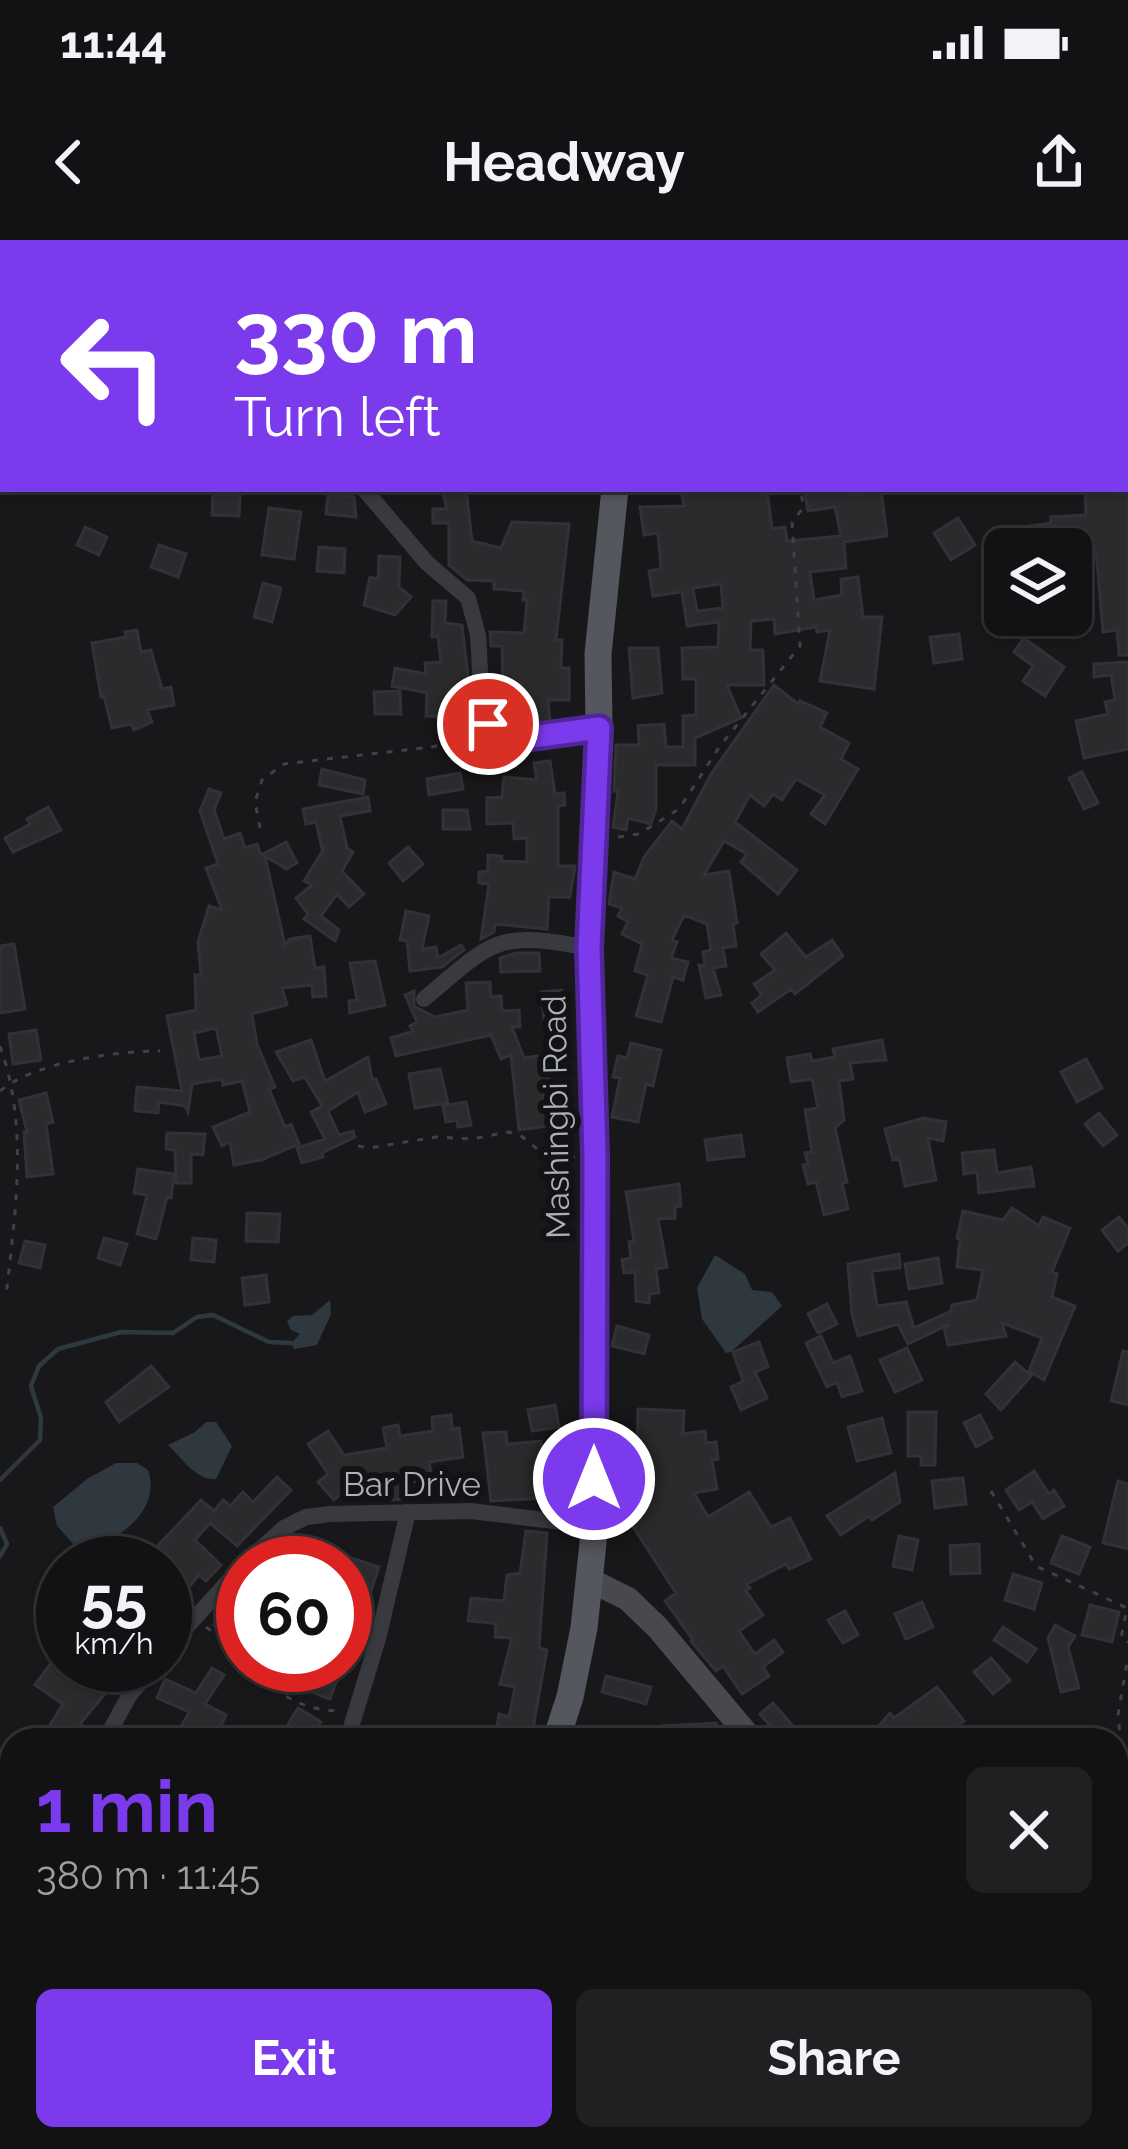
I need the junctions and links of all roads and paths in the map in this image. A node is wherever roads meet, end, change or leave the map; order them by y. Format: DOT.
graph roads {
  1 [pos="367,492"];
  2 [pos="615,492"];
  3 [pos="801,492"];
  4 [pos="599,728"];
  5 [pos="496,733"];
  6 [pos="260,828"];
  7 [pos="593,832"];
  8 [pos="589,948"];
  9 [pos="424,999"];
  10 [pos="0,1046"];
  11 [pos="160,1051"];
  12 [pos="12,1081"];
  13 [pos="0,1091"];
  14 [pos="358,1146"];
  15 [pos="595,1155"];
  16 [pos="0,1296"];
  17 [pos="991,1491"];
  18 [pos="408,1512"];
  19 [pos="594,1526"];
  20 [pos="275,1536"];
  21 [pos="588,1579"];
  22 [pos="216,1593"];
  23 [pos="193,1617"];
  24 [pos="216,1634"];
  25 [pos="1128,1642"];
  26 [pos="1128,1657"];
  27 [pos="132,1692"];
  28 [pos="276,1692"];
  29 [pos="353,1712"];
  30 [pos="112,1728"];
  31 [pos="349,1728"];
  32 [pos="560,1728"];
  33 [pos="742,1728"];
  34 [pos="1119,1728"];
  1 -- 5 [label="street"];
  2 -- 4 [label="main road, Mashingbi Road"];
  3 -- 7 [label="path"];
  4 -- 5 [label="street"];
  4 -- 7 [label="main road, Mashingbi Road"];
  5 -- 6 [label="path"];
  7 -- 8 [label="main road, Mashingbi Road"];
  8 -- 9 [label="street"];
  8 -- 15 [label="main road, Mashingbi Road"];
  10 -- 12 [label="path"];
  11 -- 12 [label="path"];
  12 -- 13 [label="path"];
  12 -- 16 [label="path"];
  14 -- 15 [label="path"];
  15 -- 19 [label="main road, Mashingbi Road"];
  17 -- 25 [label="path"];
  18 -- 19 [label="street, Bar Drive"];
  18 -- 20 [label="street, Bar Drive"];
  18 -- 29 [label="street"];
  19 -- 21 [label="main road, Mashingbi Road"];
  21 -- 32 [label="main road, Mashingbi Road"];
  21 -- 33 [label="main road"];
  22 -- 23 [label="street, Bar Drive"];
  23 -- 24 [label="path"];
  26 -- 34 [label="path"];
  27 -- 30 [label="street"];
  28 -- 29 [label="path"];
  29 -- 31 [label="street"];
}
